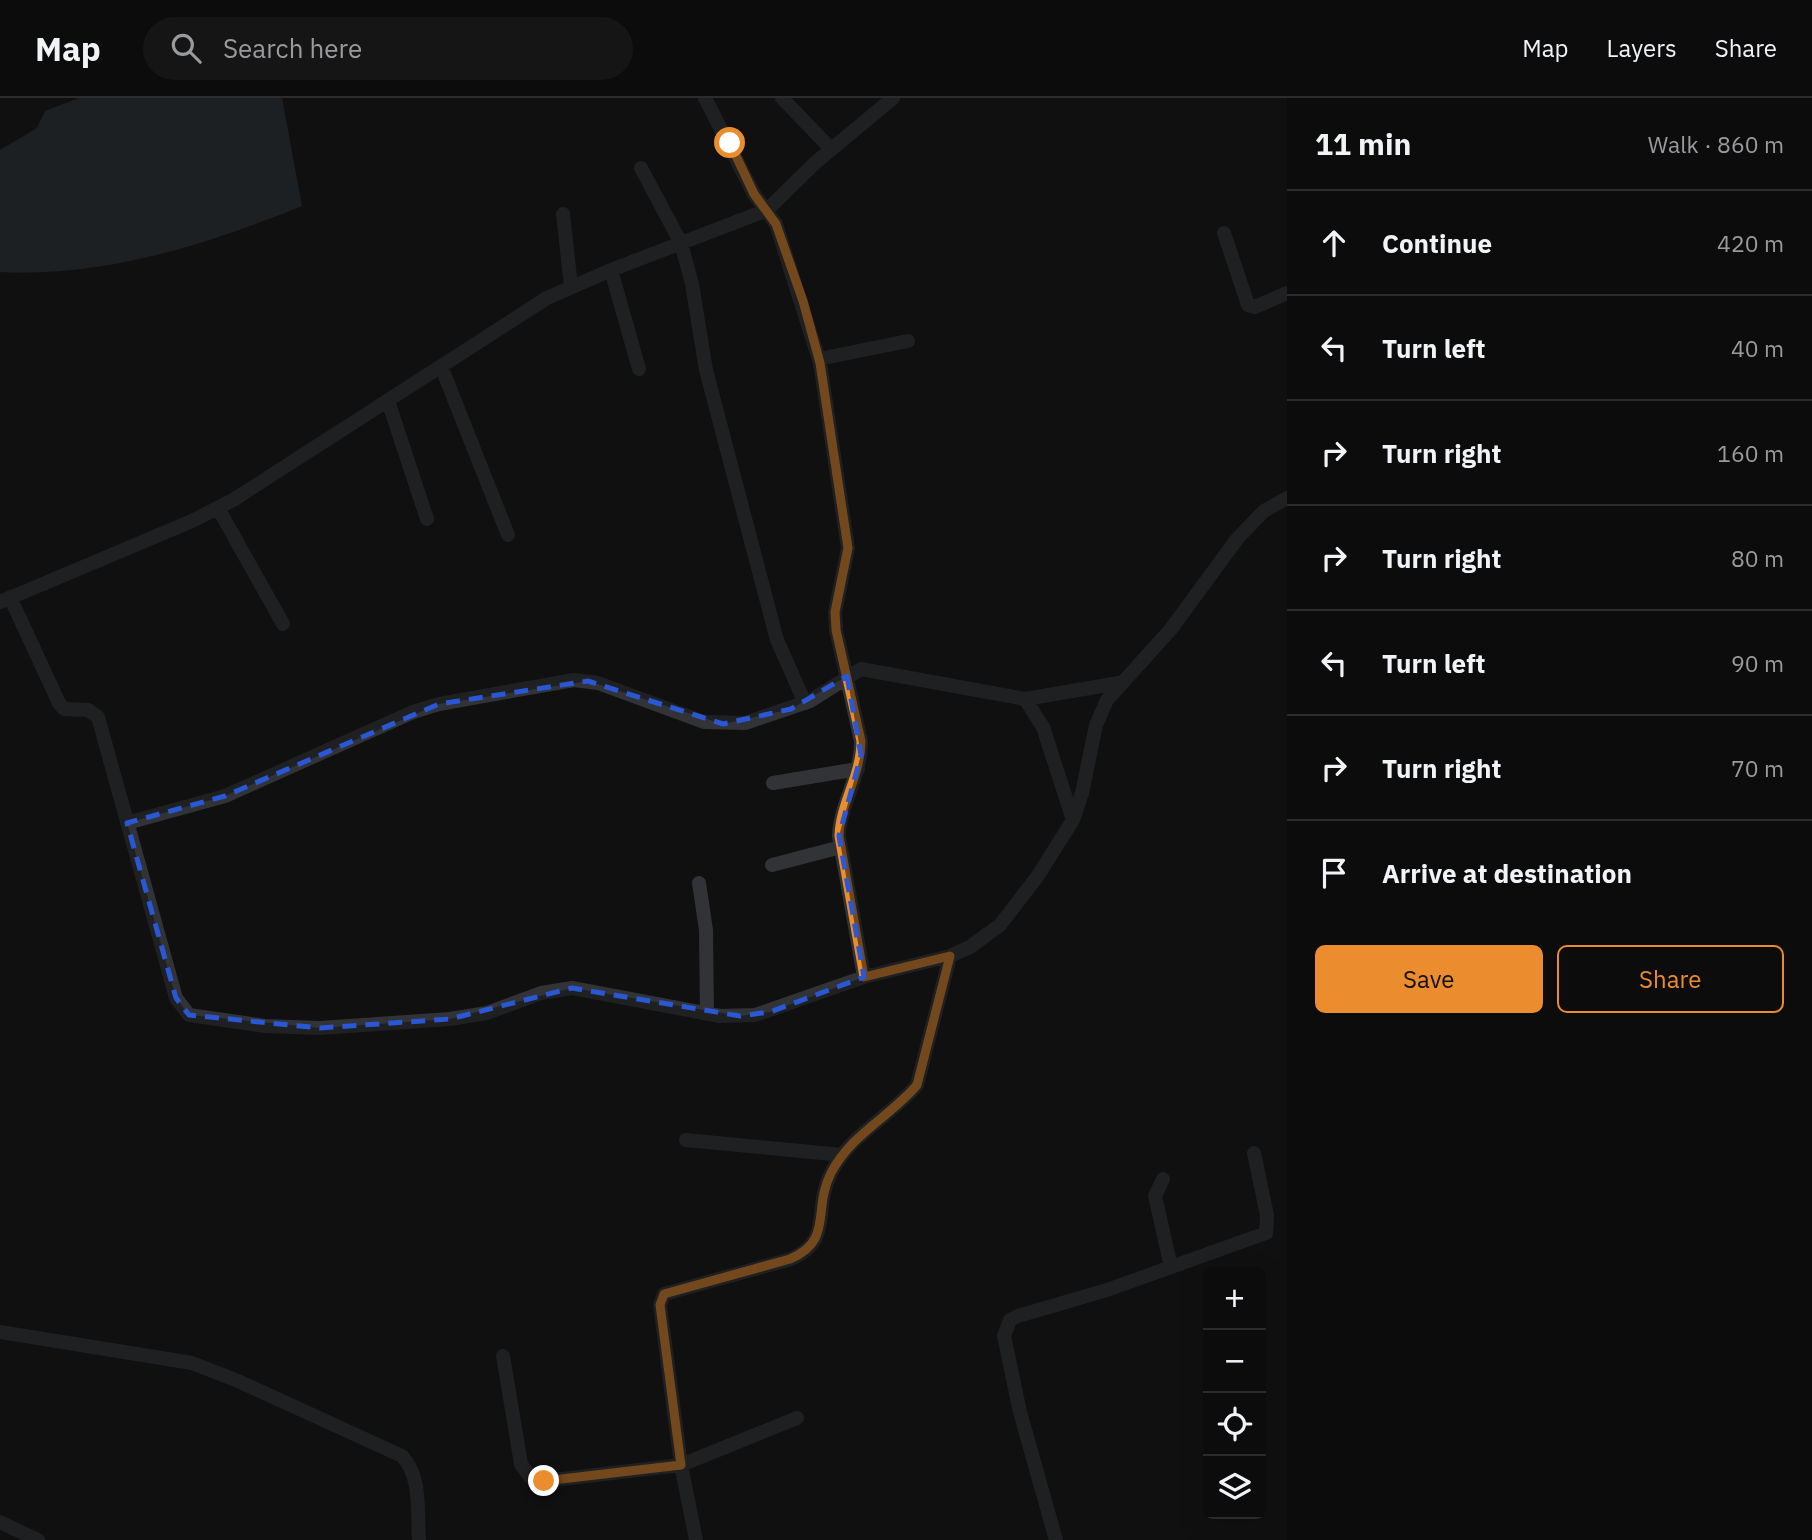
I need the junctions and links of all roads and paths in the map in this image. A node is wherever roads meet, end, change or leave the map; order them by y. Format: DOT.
graph roads {
  1 [pos="705,98"];
  2 [pos="782,98"];
  3 [pos="893,98"];
  4 [pos="831,149"];
  5 [pos="641,168"];
  6 [pos="767,210"];
  7 [pos="563,214"];
  8 [pos="1224,233"];
  9 [pos="681,243"];
  10 [pos="611,270"];
  11 [pos="571,286"];
  12 [pos="1287,293"];
  13 [pos="908,341"];
  14 [pos="819,359"];
  15 [pos="441,366"];
  16 [pos="639,369"];
  17 [pos="388,401"];
  18 [pos="1287,498"];
  19 [pos="218,508"];
  20 [pos="427,519"];
  21 [pos="508,535"];
  22 [pos="5,599"];
  23 [pos="283,624"];
  24 [pos="847,676"];
  25 [pos="1119,683"];
  26 [pos="1025,699"];
  27 [pos="805,703"];
  28 [pos="859,769"];
  29 [pos="773,783"];
  30 [pos="1073,820"];
  31 [pos="127,822"];
  32 [pos="841,846"];
  33 [pos="772,865"];
  34 [pos="699,883"];
  35 [pos="950,956"];
  36 [pos="864,977"];
  37 [pos="708,1014"];
  38 [pos="686,1140"];
  39 [pos="1254,1153"];
  40 [pos="842,1155"];
  41 [pos="1163,1179"];
  42 [pos="1171,1267"];
  43 [pos="0,1332"];
  44 [pos="503,1356"];
  45 [pos="797,1418"];
  46 [pos="681,1465"];
  47 [pos="0,1522"];
  48 [pos="38,1540"];
  49 [pos="419,1540"];
  50 [pos="696,1540"];
  51 [pos="1056,1540"];
  1 -- 6 [label="street"];
  2 -- 4 [label="street"];
  3 -- 4 [label="street"];
  4 -- 6 [label="street"];
  5 -- 9 [label="street"];
  6 -- 9 [label="street"];
  6 -- 14 [label="street"];
  7 -- 11 [label="street"];
  8 -- 12 [label="street"];
  9 -- 10 [label="street"];
  9 -- 27 [label="street"];
  10 -- 11 [label="street"];
  10 -- 16 [label="street"];
  11 -- 15 [label="street"];
  13 -- 14 [label="street"];
  14 -- 24 [label="street"];
  15 -- 17 [label="street"];
  15 -- 21 [label="street"];
  17 -- 19 [label="street"];
  17 -- 20 [label="street"];
  18 -- 25 [label="street"];
  19 -- 22 [label="street"];
  19 -- 23 [label="street"];
  22 -- 31 [label="street"];
  24 -- 26 [label="street"];
  24 -- 27 [label="street"];
  24 -- 28 [label="street"];
  25 -- 26 [label="street"];
  25 -- 30 [label="street"];
  26 -- 30 [label="street"];
  27 -- 31 [label="street"];
  28 -- 29 [label="street"];
  28 -- 32 [label="street"];
  30 -- 35 [label="street"];
  31 -- 37 [label="street"];
  32 -- 33 [label="street"];
  32 -- 36 [label="street"];
  34 -- 37 [label="street"];
  35 -- 36 [label="street"];
  35 -- 40 [label="street"];
  36 -- 37 [label="street"];
  38 -- 40 [label="street"];
  39 -- 42 [label="street"];
  40 -- 46 [label="street"];
  41 -- 42 [label="street"];
  42 -- 51 [label="street"];
  43 -- 49 [label="street"];
  44 -- 46 [label="street"];
  45 -- 46 [label="street"];
  46 -- 50 [label="street"];
  47 -- 48 [label="street"];
}
